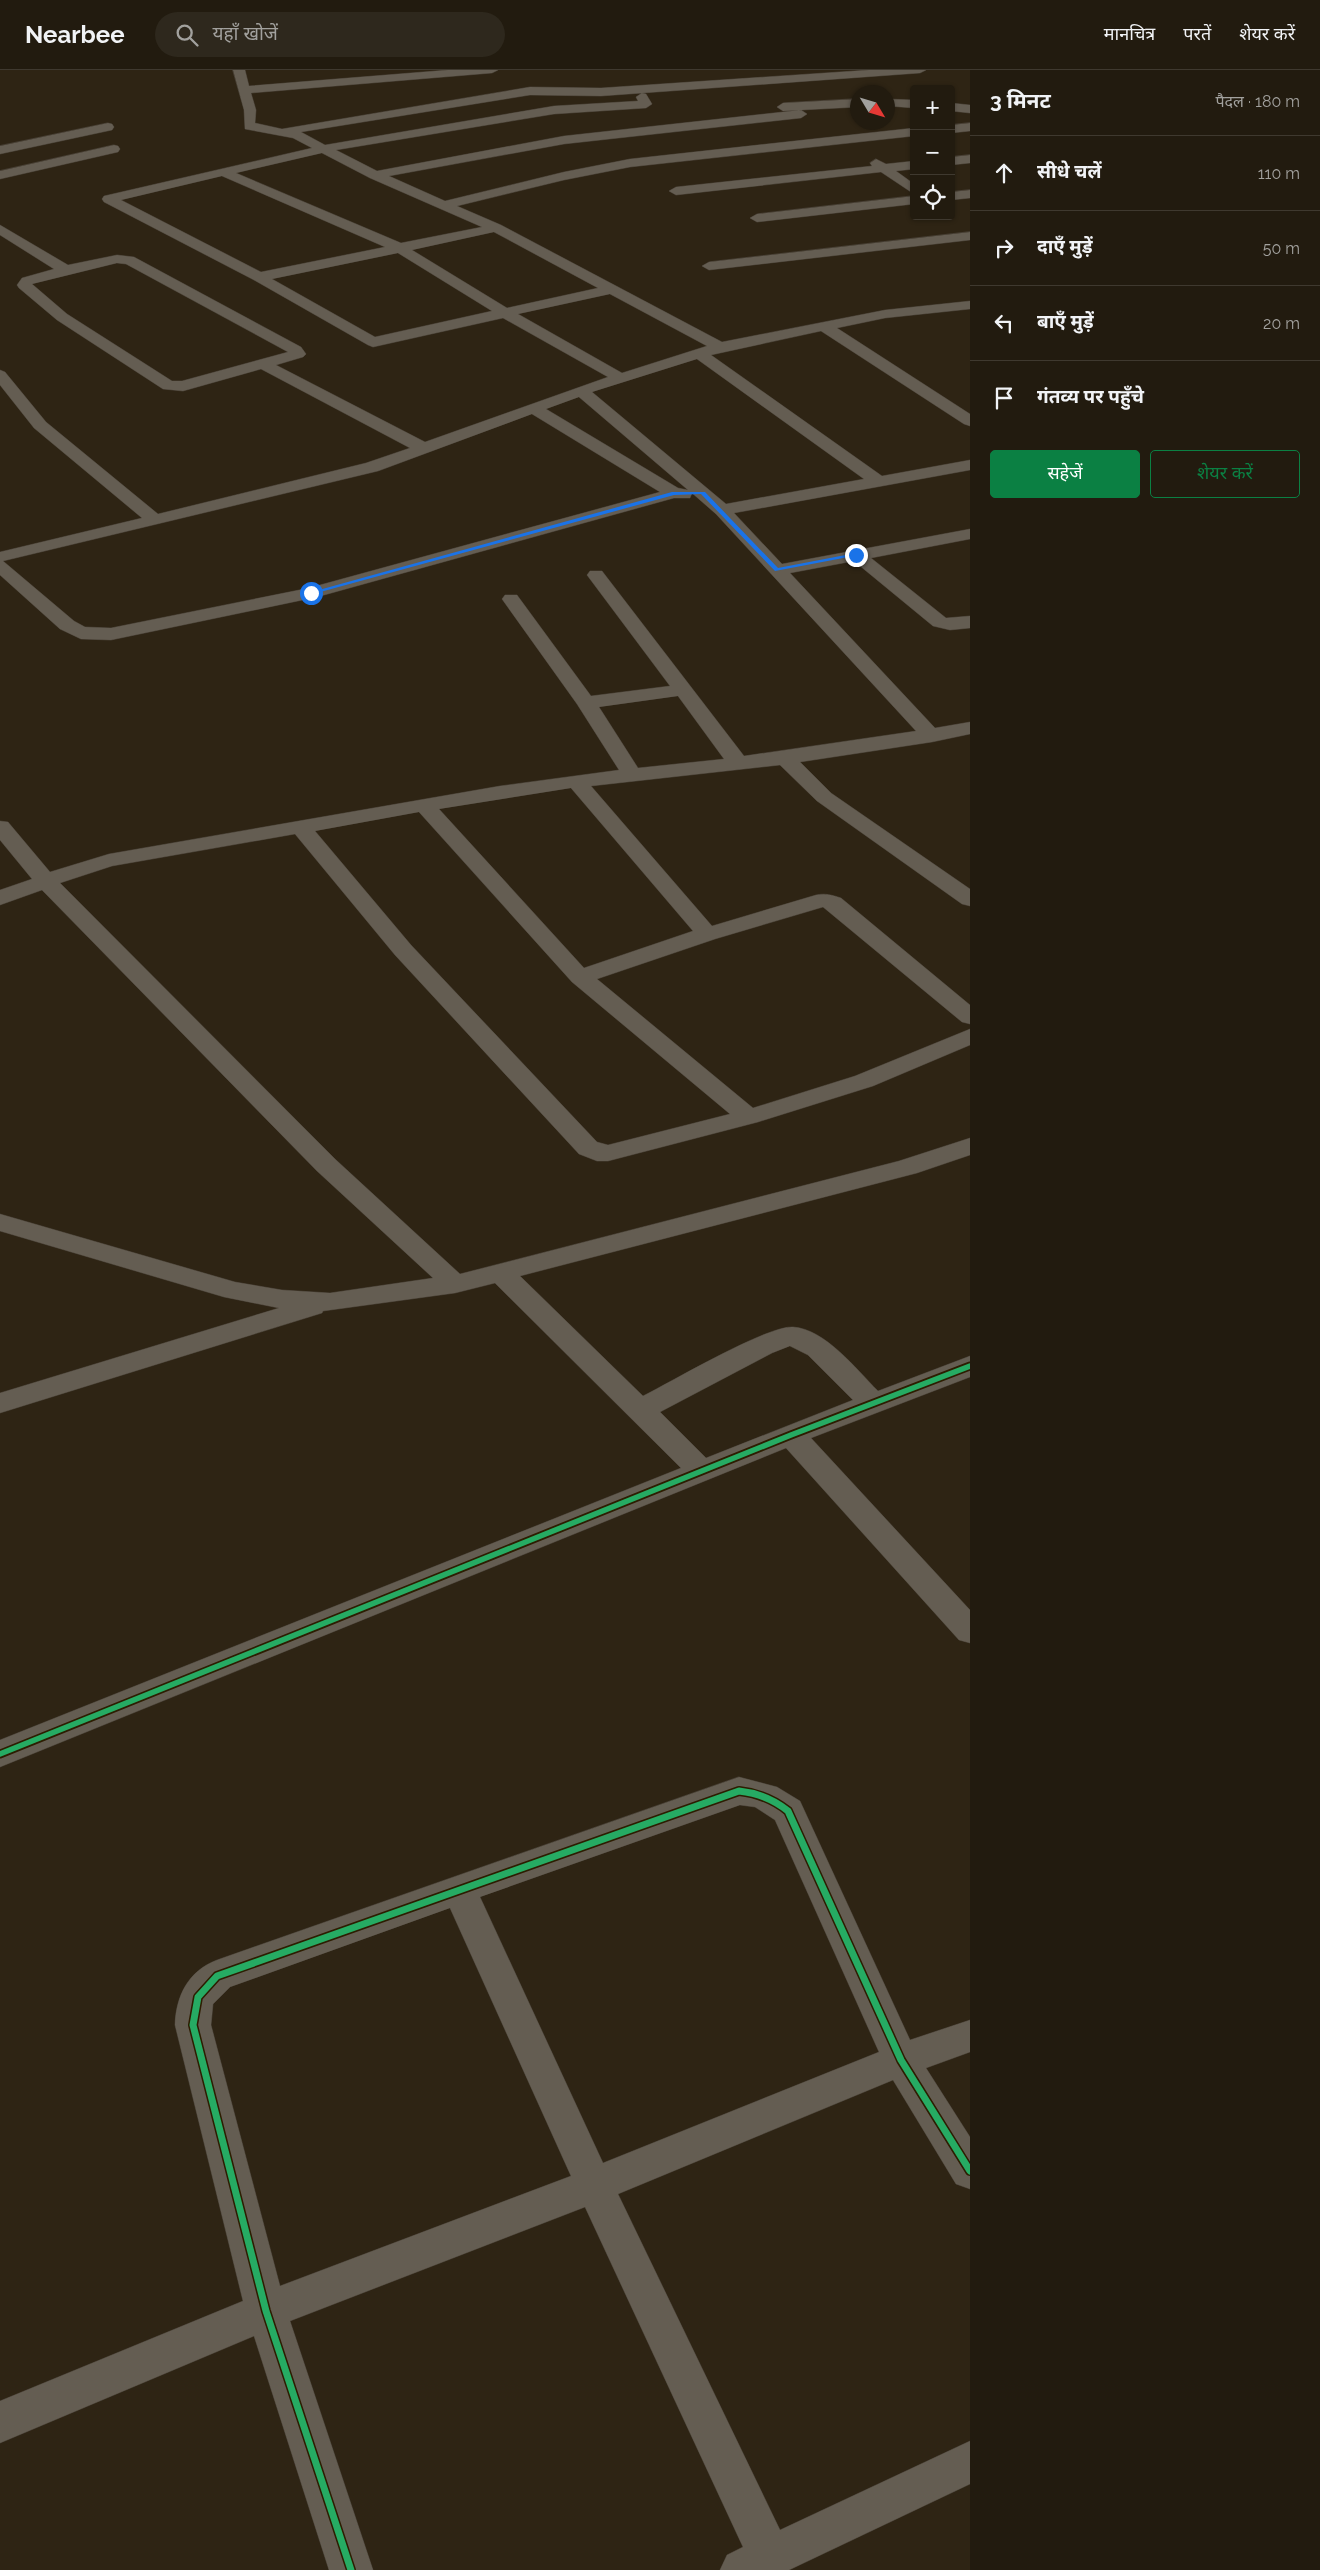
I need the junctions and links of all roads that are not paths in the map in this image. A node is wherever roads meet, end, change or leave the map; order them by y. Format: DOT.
graph roads {
  1 [pos="239,70"];
  2 [pos="492,70"];
  3 [pos="920,70"];
  4 [pos="898,72"];
  5 [pos="504,76"];
  6 [pos="642,76"];
  7 [pos="586,81"];
  8 [pos="764,81"];
  9 [pos="912,83"];
  10 [pos="658,88"];
  11 [pos="243,90"];
  12 [pos="525,92"];
  13 [pos="577,92"];
  14 [pos="601,92"];
  15 [pos="642,97"];
  16 [pos="670,100"];
  17 [pos="895,103"];
  18 [pos="850,104"];
  19 [pos="910,104"];
  20 [pos="580,107"];
  21 [pos="753,107"];
  22 [pos="955,107"];
  23 [pos="970,109"];
  24 [pos="798,110"];
  25 [pos="813,121"];
  26 [pos="970,126"];
  27 [pos="108,127"];
  28 [pos="955,128"];
  29 [pos="826,130"];
  30 [pos="287,131"];
  31 [pos="910,132"];
  32 [pos="841,140"];
  33 [pos="114,149"];
  34 [pos="322,149"];
  35 [pos="0,150"];
  36 [pos="970,159"];
  37 [pos="955,161"];
  38 [pos="910,165"];
  39 [pos="883,168"];
  40 [pos="221,171"];
  41 [pos="0,175"];
  42 [pos="375,175"];
  43 [pos="910,187"];
  44 [pos="676,191"];
  45 [pos="970,194"];
  46 [pos="955,196"];
  47 [pos="910,200"];
  48 [pos="445,205"];
  49 [pos="758,218"];
  50 [pos="496,228"];
  51 [pos="0,229"];
  52 [pos="968,230"];
  53 [pos="400,248"];
  54 [pos="709,266"];
  55 [pos="66,270"];
  56 [pos="259,277"];
  57 [pos="614,289"];
  58 [pos="970,305"];
  59 [pos="951,307"];
  60 [pos="503,312"];
  61 [pos="970,318"];
  62 [pos="822,325"];
  63 [pos="720,347"];
  64 [pos="698,353"];
  65 [pos="263,364"];
  66 [pos="0,375"];
  67 [pos="620,378"];
  68 [pos="581,391"];
  69 [pos="533,408"];
  70 [pos="970,421"];
  71 [pos="423,448"];
  72 [pos="970,465"];
  73 [pos="878,481"];
  74 [pos="674,493"];
  75 [pos="703,493"];
  76 [pos="722,510"];
  77 [pos="154,520"];
  78 [pos="970,534"];
  79 [pos="856,555"];
  80 [pos="0,557"];
  81 [pos="0,566"];
  82 [pos="777,570"];
  83 [pos="596,575"];
  84 [pos="511,599"];
  85 [pos="970,622"];
  86 [pos="682,690"];
  87 [pos="586,703"];
  88 [pos="970,728"];
  89 [pos="932,736"];
  90 [pos="785,758"];
  91 [pos="738,763"];
  92 [pos="632,775"];
  93 [pos="576,781"];
  94 [pos="424,805"];
  95 [pos="0,827"];
  96 [pos="301,828"];
  97 [pos="45,880"];
  98 [pos="0,898"];
  99 [pos="970,899"];
  100 [pos="707,934"];
  101 [pos="580,977"];
  102 [pos="970,1017"];
  103 [pos="970,1036"];
  104 [pos="749,1117"];
  105 [pos="970,1146"];
  106 [pos="0,1222"];
  107 [pos="502,1273"];
  108 [pos="456,1284"];
  109 [pos="330,1302"];
  110 [pos="970,1366"];
  111 [pos="0,1403"];
  112 [pos="873,1403"];
  113 [pos="640,1410"];
  114 [pos="791,1435"];
  115 [pos="702,1471"];
  116 [pos="969,1628"];
  117 [pos="0,1754"];
  118 [pos="460,1891"];
  119 [pos="970,2036"];
  120 [pos="901,2060"];
  121 [pos="970,2171"];
  122 [pos="594,2185"];
  123 [pos="266,2311"];
  124 [pos="0,2422"];
  125 [pos="970,2462"];
  126 [pos="756,2564"];
  127 [pos="351,2570"];
  1 -- 11 [label="street"];
  2 -- 11 [label="street"];
  3 -- 4 [label="street"];
  4 -- 8 [label="street"];
  4 -- 9 [label="street"];
  5 -- 12 [label="street"];
  6 -- 10 [label="street"];
  7 -- 14 [label="street"];
  8 -- 10 [label="street"];
  8 -- 24 [label="street"];
  10 -- 14 [label="street"];
  11 -- 30 [label="street"];
  12 -- 13 [label="street"];
  12 -- 30 [label="street"];
  13 -- 14 [label="street"];
  13 -- 20 [label="street"];
  14 -- 15 [label="street"];
  15 -- 16 [label="street"];
  15 -- 20 [label="street"];
  17 -- 19 [label="street"];
  18 -- 24 [label="street"];
  20 -- 34 [label="street"];
  21 -- 24 [label="street"];
  22 -- 23 [label="street"];
  24 -- 25 [label="street"];
  24 -- 42 [label="street"];
  26 -- 28 [label="street"];
  27 -- 35 [label="street"];
  29 -- 32 [label="street"];
  30 -- 34 [label="street"];
  31 -- 32 [label="street"];
  32 -- 39 [label="street"];
  32 -- 48 [label="street"];
  33 -- 41 [label="street"];
  34 -- 40 [label="street"];
  34 -- 42 [label="street"];
  36 -- 37 [label="street"];
  38 -- 39 [label="street"];
  39 -- 43 [label="street"];
  39 -- 44 [label="street"];
  40 -- 53 [label="street"];
  40 -- 56 [label="street"];
  42 -- 48 [label="street"];
  45 -- 46 [label="street"];
  47 -- 49 [label="street"];
  48 -- 50 [label="street"];
  50 -- 53 [label="street"];
  50 -- 57 [label="street"];
  51 -- 55 [label="street"];
  52 -- 54 [label="street"];
  53 -- 56 [label="street"];
  53 -- 60 [label="street"];
  55 -- 65 [label="street"];
  55 -- 65 [label="street"];
  56 -- 60 [label="street"];
  57 -- 60 [label="street"];
  57 -- 63 [label="street"];
  58 -- 59 [label="street"];
  59 -- 61 [label="street"];
  59 -- 62 [label="street"];
  60 -- 67 [label="street"];
  62 -- 63 [label="street"];
  62 -- 70 [label="street"];
  63 -- 64 [label="street"];
  64 -- 67 [label="street"];
  64 -- 73 [label="street"];
  65 -- 71 [label="street"];
  66 -- 77 [label="street"];
  67 -- 68 [label="street"];
  68 -- 69 [label="street"];
  68 -- 75 [label="street"];
  69 -- 71 [label="street"];
  69 -- 74 [label="street"];
  71 -- 77 [label="street"];
  72 -- 73 [label="street"];
  73 -- 76 [label="street"];
  74 -- 75 [label="street"];
  74 -- 81 [label="street"];
  75 -- 76 [label="street"];
  76 -- 82 [label="street"];
  77 -- 80 [label="street"];
  78 -- 79 [label="street"];
  79 -- 82 [label="street"];
  79 -- 85 [label="street"];
  82 -- 89 [label="street"];
  83 -- 86 [label="street"];
  84 -- 87 [label="street"];
  86 -- 87 [label="street"];
  86 -- 91 [label="street"];
  87 -- 92 [label="street"];
  88 -- 89 [label="street"];
  89 -- 90 [label="street"];
  90 -- 91 [label="street"];
  90 -- 99 [label="street"];
  91 -- 92 [label="street"];
  92 -- 93 [label="street"];
  93 -- 94 [label="street"];
  93 -- 100 [label="street"];
  94 -- 96 [label="street"];
  94 -- 101 [label="street"];
  95 -- 97 [label="street"];
  96 -- 97 [label="street"];
  96 -- 104 [label="street"];
  97 -- 98 [label="street"];
  97 -- 108 [label="street"];
  100 -- 101 [label="street"];
  100 -- 102 [label="street"];
  101 -- 104 [label="street"];
  103 -- 104 [label="street"];
  105 -- 107 [label="street"];
  106 -- 109 [label="street"];
  107 -- 108 [label="street"];
  107 -- 113 [label="street"];
  108 -- 109 [label="street"];
  109 -- 111 [label="street"];
  110 -- 112 [label="street"];
  112 -- 113 [label="street"];
  112 -- 114 [label="street"];
  113 -- 115 [label="street"];
  114 -- 115 [label="street"];
  114 -- 116 [label="street"];
  115 -- 117 [label="street"];
  118 -- 120 [label="street"];
  118 -- 122 [label="street"];
  118 -- 123 [label="street"];
  119 -- 120 [label="street"];
  120 -- 121 [label="street"];
  120 -- 122 [label="street"];
  122 -- 123 [label="street"];
  122 -- 126 [label="street"];
  123 -- 124 [label="street"];
  123 -- 127 [label="street"];
  125 -- 126 [label="street"];
}
